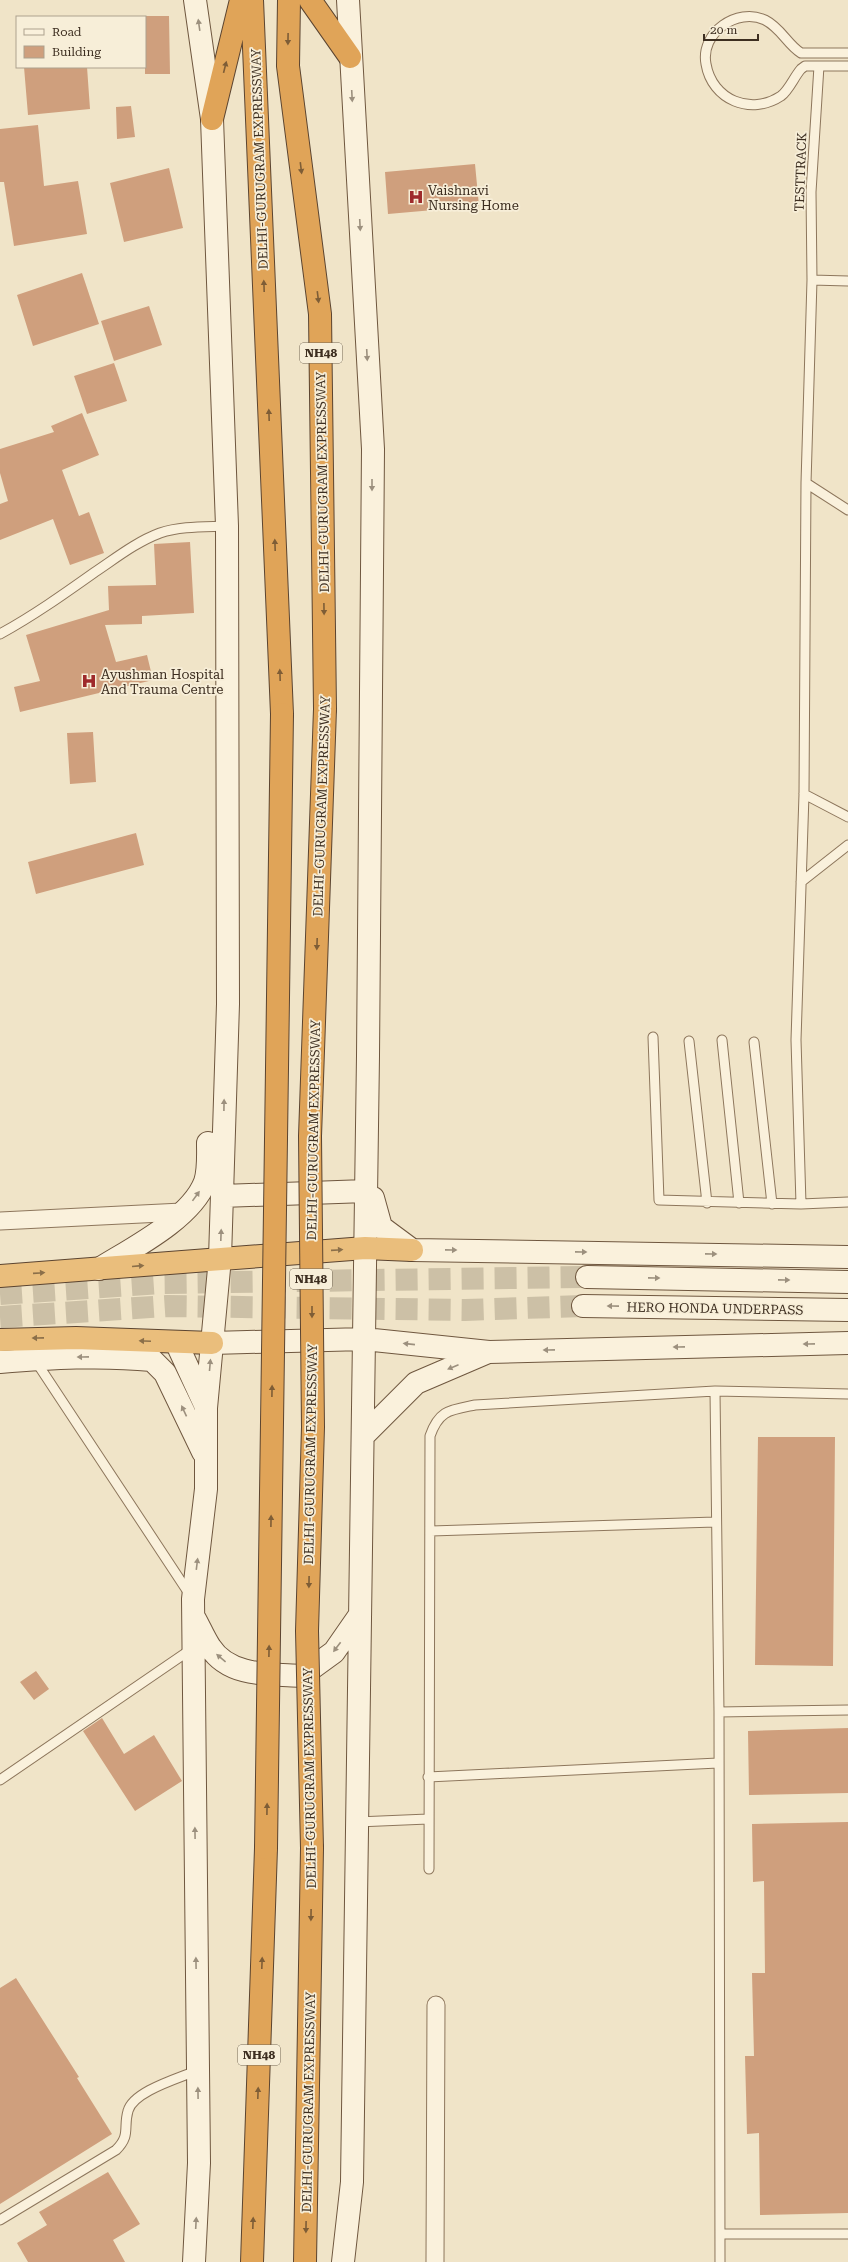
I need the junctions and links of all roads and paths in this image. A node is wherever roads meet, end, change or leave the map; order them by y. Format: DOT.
graph roads {
  1 [pos="195,0"];
  2 [pos="241,0"];
  3 [pos="252,0"];
  4 [pos="289,0"];
  5 [pos="310,0"];
  6 [pos="348,0"];
  7 [pos="848,53"];
  8 [pos="350,57"];
  9 [pos="819,66"];
  10 [pos="848,66"];
  11 [pos="212,119"];
  12 [pos="812,280"];
  13 [pos="848,281"];
  14 [pos="806,483"];
  15 [pos="848,510"];
  16 [pos="227,526"];
  17 [pos="0,634"];
  18 [pos="804,794"];
  19 [pos="848,817"];
  20 [pos="848,845"];
  21 [pos="801,882"];
  22 [pos="653,1037"];
  23 [pos="225,1039"];
  24 [pos="722,1040"];
  25 [pos="689,1041"];
  26 [pos="754,1042"];
  27 [pos="366,1181"];
  28 [pos="222,1196"];
  29 [pos="848,1202"];
  30 [pos="708,1203"];
  31 [pos="739,1203"];
  32 [pos="772,1204"];
  33 [pos="801,1204"];
  34 [pos="182,1212"];
  35 [pos="0,1221"];
  36 [pos="365,1248"];
  37 [pos="412,1250"];
  38 [pos="848,1257"];
  39 [pos="220,1258"];
  40 [pos="99,1269"];
  41 [pos="0,1276"];
  42 [pos="587,1277"];
  43 [pos="848,1282"];
  44 [pos="583,1306"];
  45 [pos="848,1310"];
  46 [pos="364,1339"];
  47 [pos="0,1340"];
  48 [pos="176,1342"];
  49 [pos="212,1343"];
  50 [pos="848,1343"];
  51 [pos="489,1352"];
  52 [pos="34,1359"];
  53 [pos="0,1362"];
  54 [pos="715,1391"];
  55 [pos="848,1394"];
  56 [pos="206,1408"];
  57 [pos="363,1436"];
  58 [pos="206,1459"];
  59 [pos="715,1522"];
  60 [pos="431,1531"];
  61 [pos="194,1608"];
  62 [pos="359,1616"];
  63 [pos="194,1647"];
  64 [pos="848,1710"];
  65 [pos="718,1712"];
  66 [pos="718,1763"];
  67 [pos="428,1777"];
  68 [pos="0,1780"];
  69 [pos="428,1819"];
  70 [pos="357,1822"];
  71 [pos="429,1869"];
  72 [pos="436,2005"];
  73 [pos="198,2070"];
  74 [pos="0,2220"];
  75 [pos="720,2234"];
  76 [pos="848,2234"];
  77 [pos="194,2262"];
  78 [pos="252,2262"];
  79 [pos="305,2262"];
  80 [pos="343,2262"];
  81 [pos="435,2262"];
  82 [pos="720,2262"];
  11 -- 1 [label="main road, one-way"];
  11 -- 2 [label="highway, one-way"];
  78 -- 3 [label="highway, DELHI-GURUGRAM EXPRESSWAY / NH48, one-way, bridge"];
  4 -- 79 [label="highway, DELHI-GURUGRAM EXPRESSWAY / NH48, one-way, bridge"];
  5 -- 8 [label="highway"];
  6 -- 8 [label="main road"];
  7 -- 9 [label="lane"];
  8 -- 27 [label="main road, one-way"];
  9 -- 10 [label="lane"];
  9 -- 12 [label="lane, TESTTRACK"];
  11 -- 16 [label="main road"];
  12 -- 13 [label="lane"];
  12 -- 14 [label="lane, TESTTRACK"];
  14 -- 15 [label="lane"];
  14 -- 18 [label="lane, TESTTRACK"];
  16 -- 17 [label="lane"];
  16 -- 23 [label="main road"];
  18 -- 19 [label="lane"];
  18 -- 21 [label="lane, TESTTRACK"];
  20 -- 21 [label="lane"];
  21 -- 33 [label="lane, TESTTRACK"];
  22 -- 30 [label="lane"];
  28 -- 23 [label="main road, one-way"];
  34 -- 23 [label="main road, one-way"];
  24 -- 31 [label="lane"];
  25 -- 30 [label="lane"];
  26 -- 32 [label="lane"];
  27 -- 28 [label="main road"];
  27 -- 36 [label="main road"];
  27 -- 37 [label="main road"];
  39 -- 28 [label="main road, one-way"];
  29 -- 33 [label="lane"];
  30 -- 31 [label="lane"];
  31 -- 32 [label="lane"];
  32 -- 33 [label="lane"];
  34 -- 35 [label="street"];
  34 -- 40 [label="main road"];
  36 -- 37 [label="highway"];
  39 -- 36 [label="highway, one-way"];
  36 -- 46 [label="main road"];
  37 -- 38 [label="main road, one-way"];
  40 -- 39 [label="highway, one-way"];
  39 -- 49 [label="main road"];
  41 -- 40 [label="highway, one-way"];
  42 -- 43 [label="main road, one-way"];
  45 -- 44 [label="main road, HERO HONDA UNDERPASS, one-way"];
  46 -- 49 [label="main road"];
  51 -- 46 [label="main road, one-way"];
  46 -- 57 [label="main road"];
  48 -- 47 [label="highway, one-way"];
  48 -- 49 [label="highway"];
  48 -- 56 [label="main road"];
  56 -- 49 [label="main road, one-way"];
  50 -- 51 [label="main road, one-way"];
  51 -- 57 [label="main road, one-way"];
  52 -- 53 [label="main road"];
  58 -- 52 [label="main road, one-way"];
  52 -- 61 [label="lane"];
  54 -- 55 [label="lane"];
  54 -- 59 [label="lane"];
  54 -- 60 [label="lane"];
  56 -- 58 [label="main road"];
  57 -- 62 [label="main road"];
  61 -- 58 [label="main road, one-way"];
  59 -- 60 [label="lane"];
  59 -- 65 [label="lane"];
  60 -- 67 [label="lane"];
  62 -- 61 [label="main road, one-way"];
  61 -- 63 [label="main road"];
  62 -- 70 [label="main road"];
  63 -- 68 [label="lane"];
  73 -- 63 [label="main road, one-way"];
  64 -- 65 [label="lane"];
  65 -- 66 [label="lane"];
  66 -- 67 [label="lane"];
  66 -- 75 [label="lane"];
  67 -- 69 [label="lane"];
  69 -- 70 [label="lane"];
  69 -- 71 [label="lane"];
  70 -- 80 [label="main road"];
  72 -- 81 [label="street"];
  73 -- 74 [label="lane"];
  77 -- 73 [label="main road, one-way"];
  75 -- 76 [label="lane"];
  75 -- 82 [label="lane"];
}
